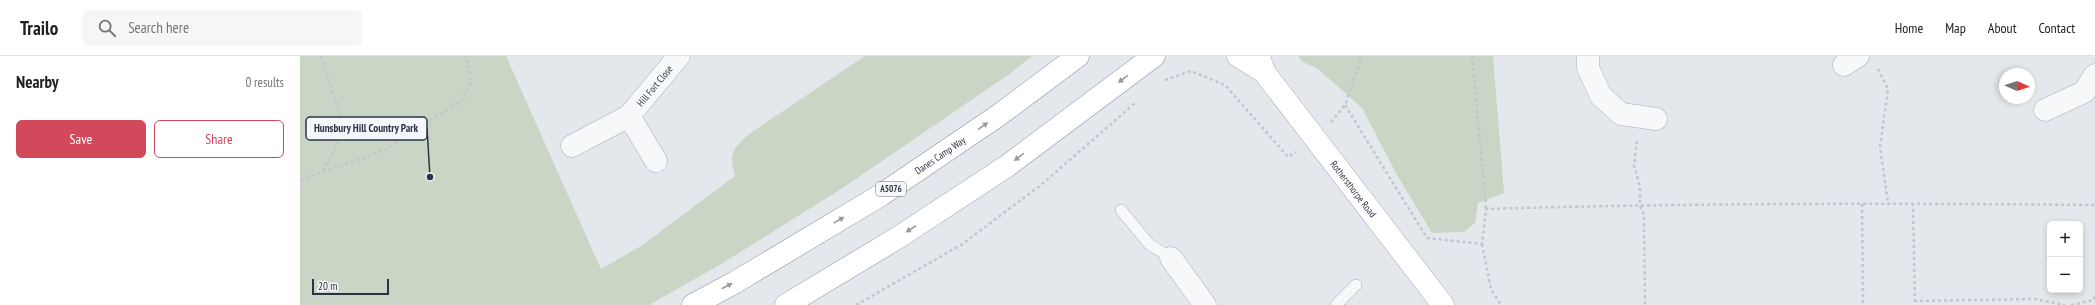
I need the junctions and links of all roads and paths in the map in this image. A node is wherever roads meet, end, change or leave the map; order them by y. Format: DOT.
graph roads {
  1 [pos="321,56"];
  2 [pos="465,56"];
  3 [pos="679,56"];
  4 [pos="1078,56"];
  5 [pos="1154,56"];
  6 [pos="1238,56"];
  7 [pos="1362,56"];
  8 [pos="1472,56"];
  9 [pos="1588,56"];
  10 [pos="1859,61"];
  11 [pos="1261,64"];
  12 [pos="2095,76"];
  13 [pos="1160,81"];
  14 [pos="1136,102"];
  15 [pos="1345,105"];
  16 [pos="2044,110"];
  17 [pos="630,116"];
  18 [pos="1648,118"];
  19 [pos="1316,140"];
  20 [pos="572,146"];
  21 [pos="656,161"];
  22 [pos="322,173"];
  23 [pos="300,180"];
  24 [pos="1888,203"];
  25 [pos="1913,203"];
  26 [pos="1862,204"];
  27 [pos="1640,205"];
  28 [pos="2095,205"];
  29 [pos="1486,209"];
  30 [pos="1121,210"];
  31 [pos="1482,244"];
  32 [pos="1171,258"];
  33 [pos="1356,285"];
  34 [pos="2095,295"];
  35 [pos="1914,300"];
  36 [pos="693,305"];
  37 [pos="786,305"];
  38 [pos="856,305"];
  39 [pos="1205,305"];
  40 [pos="1336,305"];
  41 [pos="1443,305"];
  42 [pos="1501,305"];
  43 [pos="1645,305"];
  44 [pos="1863,305"];
  45 [pos="1915,305"];
  46 [pos="2065,305"];
  47 [pos="2071,305"];
  1 -- 22 [label="path"];
  2 -- 22 [label="path"];
  3 -- 17 [label="street, Hill Fort Close"];
  36 -- 4 [label="main road, Danes Camp Way / A5076, one-way"];
  5 -- 37 [label="main road, one-way"];
  6 -- 11 [label="main road, Rothersthorpe Road"];
  7 -- 15 [label="path"];
  8 -- 29 [label="path"];
  9 -- 18 [label="street"];
  10 -- 24 [label="path"];
  11 -- 19 [label="main road, Rothersthorpe Road"];
  12 -- 16 [label="street"];
  13 -- 19 [label="path"];
  14 -- 38 [label="path"];
  15 -- 19 [label="path"];
  15 -- 31 [label="path"];
  17 -- 20 [label="street, Hill Fort Close"];
  17 -- 21 [label="street, Hill Fort Close"];
  18 -- 27 [label="path"];
  19 -- 41 [label="main road, Rothersthorpe Road"];
  22 -- 23 [label="path"];
  24 -- 25 [label="path"];
  24 -- 26 [label="path"];
  25 -- 28 [label="path"];
  25 -- 35 [label="path"];
  26 -- 27 [label="path"];
  26 -- 44 [label="path"];
  27 -- 29 [label="path"];
  27 -- 43 [label="path"];
  29 -- 31 [label="path"];
  30 -- 32 [label="lane"];
  31 -- 42 [label="path"];
  32 -- 39 [label="street"];
  33 -- 40 [label="lane"];
  34 -- 47 [label="path"];
  35 -- 45 [label="path"];
  35 -- 46 [label="path"];
}
